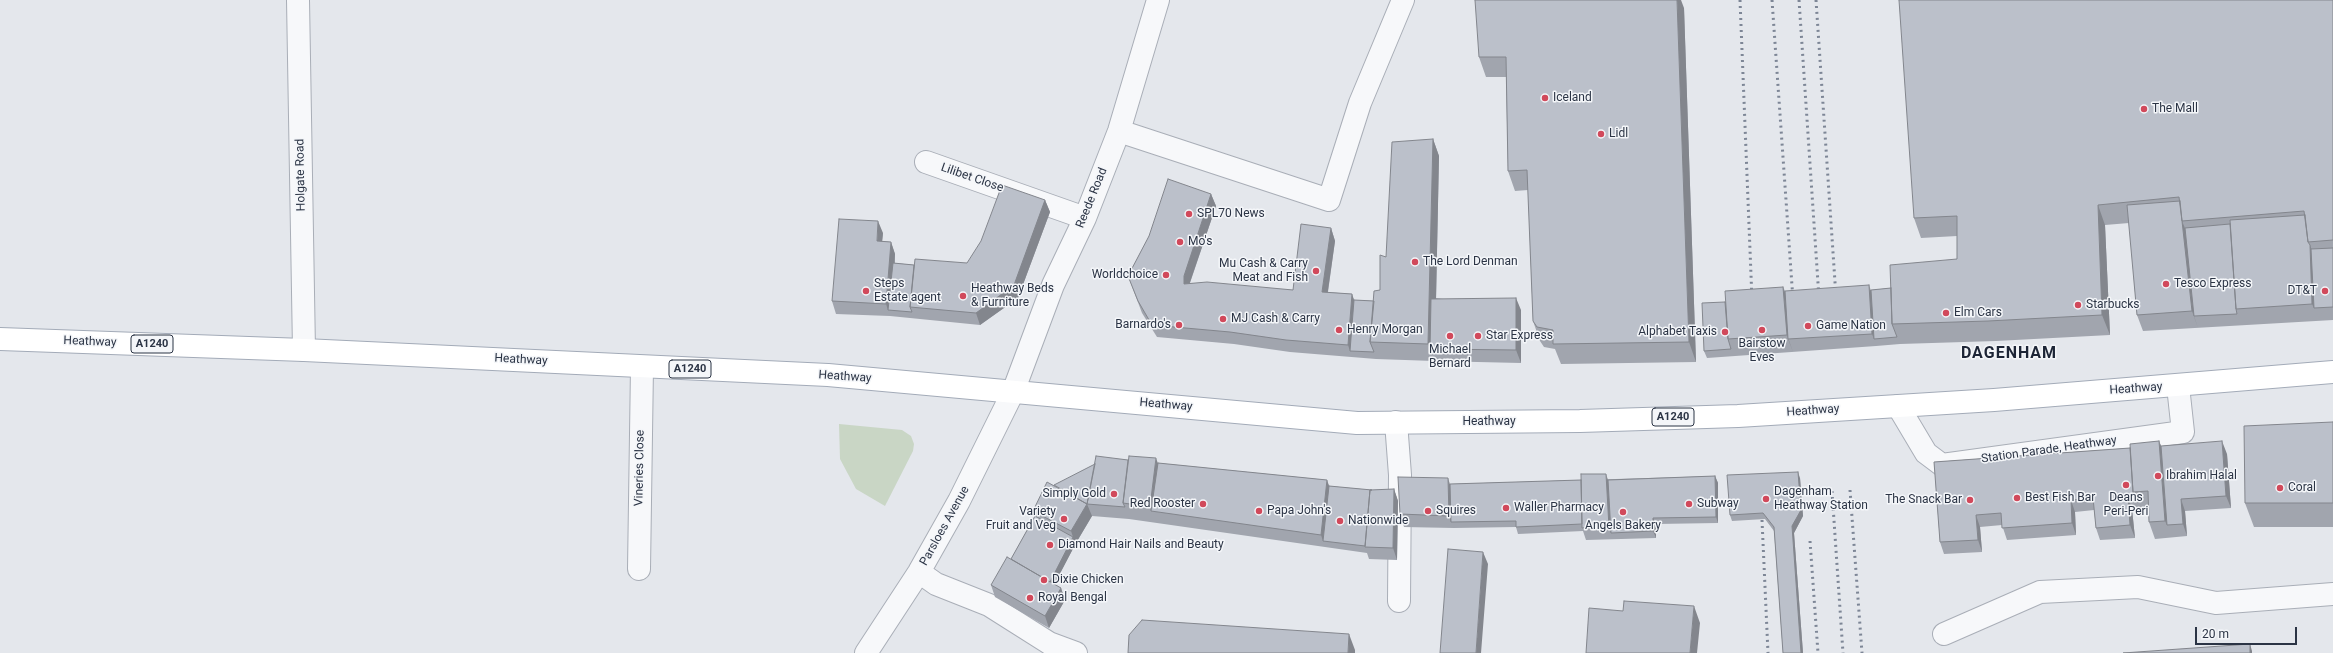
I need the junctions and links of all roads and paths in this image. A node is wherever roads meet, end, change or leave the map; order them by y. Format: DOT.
graph roads {
  1 [pos="298,0"];
  2 [pos="1158,0"];
  3 [pos="1403,0"];
  4 [pos="1119,131"];
  5 [pos="926,162"];
  6 [pos="1085,218"];
  7 [pos="0,339"];
  8 [pos="304,350"];
  9 [pos="642,367"];
  10 [pos="2333,372"];
  11 [pos="2178,386"];
  12 [pos="1013,392"];
  13 [pos="1898,406"];
  14 [pos="1396,422"];
  15 [pos="639,569"];
  16 [pos="919,572"];
  17 [pos="2333,594"];
  18 [pos="1399,601"];
  19 [pos="1944,634"];
  20 [pos="866,653"];
  21 [pos="1076,653"];
  1 -- 8 [label="street, Holgate Road"];
  2 -- 4 [label="street, Reede Road"];
  3 -- 4 [label="street"];
  4 -- 6 [label="street, Reede Road"];
  5 -- 6 [label="street, Lilibet Close"];
  6 -- 12 [label="street, Reede Road"];
  7 -- 8 [label="main road, Heathway / A1240"];
  8 -- 9 [label="main road, Heathway / A1240"];
  9 -- 12 [label="main road, Heathway / A1240"];
  9 -- 15 [label="street, Vineries Close"];
  10 -- 11 [label="main road, Heathway / A1240"];
  11 -- 13 [label="main road, Heathway / A1240"];
  11 -- 13 [label="street, Station Parade, Heathway"];
  12 -- 14 [label="main road, Heathway / A1240"];
  12 -- 16 [label="street, Parsloes Avenue"];
  13 -- 14 [label="main road, Heathway / A1240"];
  14 -- 18 [label="street"];
  16 -- 20 [label="street, Parsloes Avenue"];
  16 -- 21 [label="street"];
  17 -- 19 [label="street"];
}
